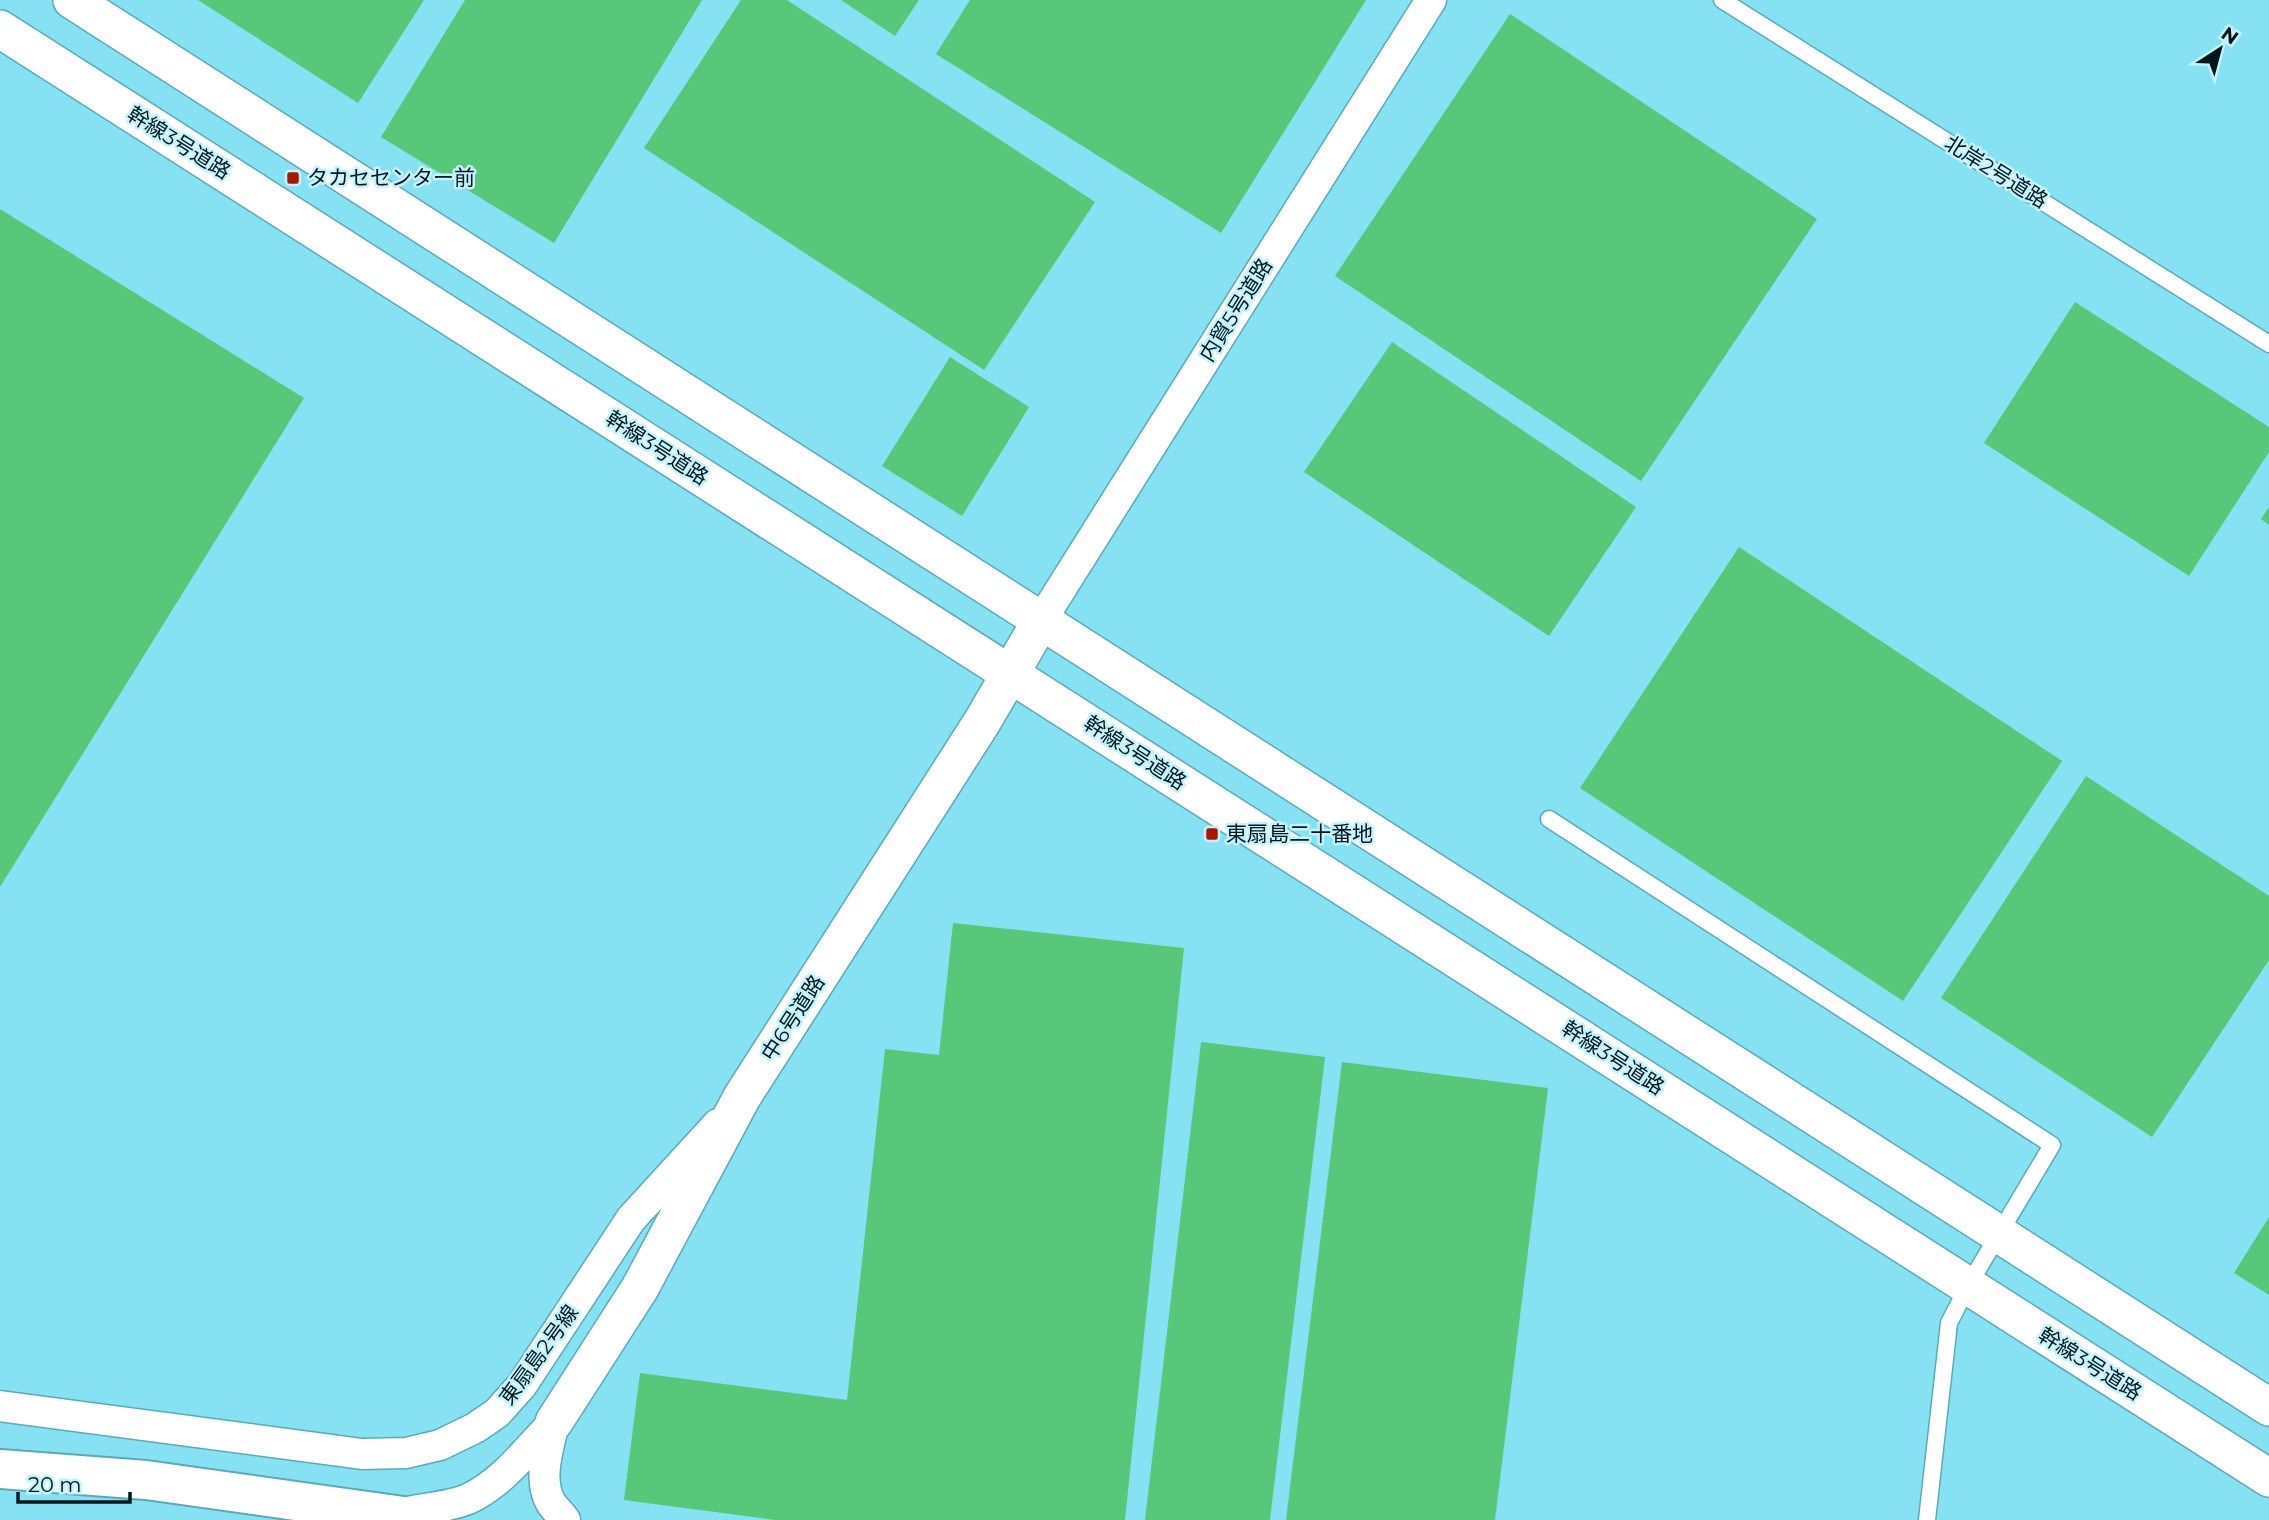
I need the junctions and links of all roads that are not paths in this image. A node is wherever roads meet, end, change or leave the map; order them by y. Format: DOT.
graph roads {
  1 [pos="72,0"];
  2 [pos="1431,0"];
  3 [pos="1722,0"];
  4 [pos="0,29"];
  5 [pos="2269,344"];
  6 [pos="1042,620"];
  7 [pos="1012,673"];
  8 [pos="1549,819"];
  9 [pos="742,1097"];
  10 [pos="1999,1234"];
  11 [pos="1968,1286"];
  12 [pos="0,1406"];
  13 [pos="2269,1407"];
  14 [pos="554,1422"];
  15 [pos="0,1469"];
  16 [pos="2269,1478"];
  17 [pos="414,1517"];
  18 [pos="565,1520"];
  19 [pos="1927,1520"];
  1 -- 6 [label="street"];
  2 -- 6 [label="street, 内貿5号道路"];
  3 -- 5 [label="lane, 北岸2号道路"];
  4 -- 7 [label="street, 幹線3号道路"];
  6 -- 7 [label="street, 中6号道路"];
  6 -- 10 [label="street"];
  7 -- 9 [label="street, 中6号道路"];
  7 -- 11 [label="street, 幹線3号道路"];
  8 -- 10 [label="lane"];
  9 -- 12 [label="street, 東扇島2号線"];
  9 -- 14 [label="street, 中6号道路"];
  10 -- 11 [label="lane"];
  10 -- 13 [label="street"];
  11 -- 16 [label="street, 幹線3号道路"];
  11 -- 19 [label="lane"];
  14 -- 17 [label="street"];
  14 -- 18 [label="street"];
  15 -- 17 [label="highway"];
}
